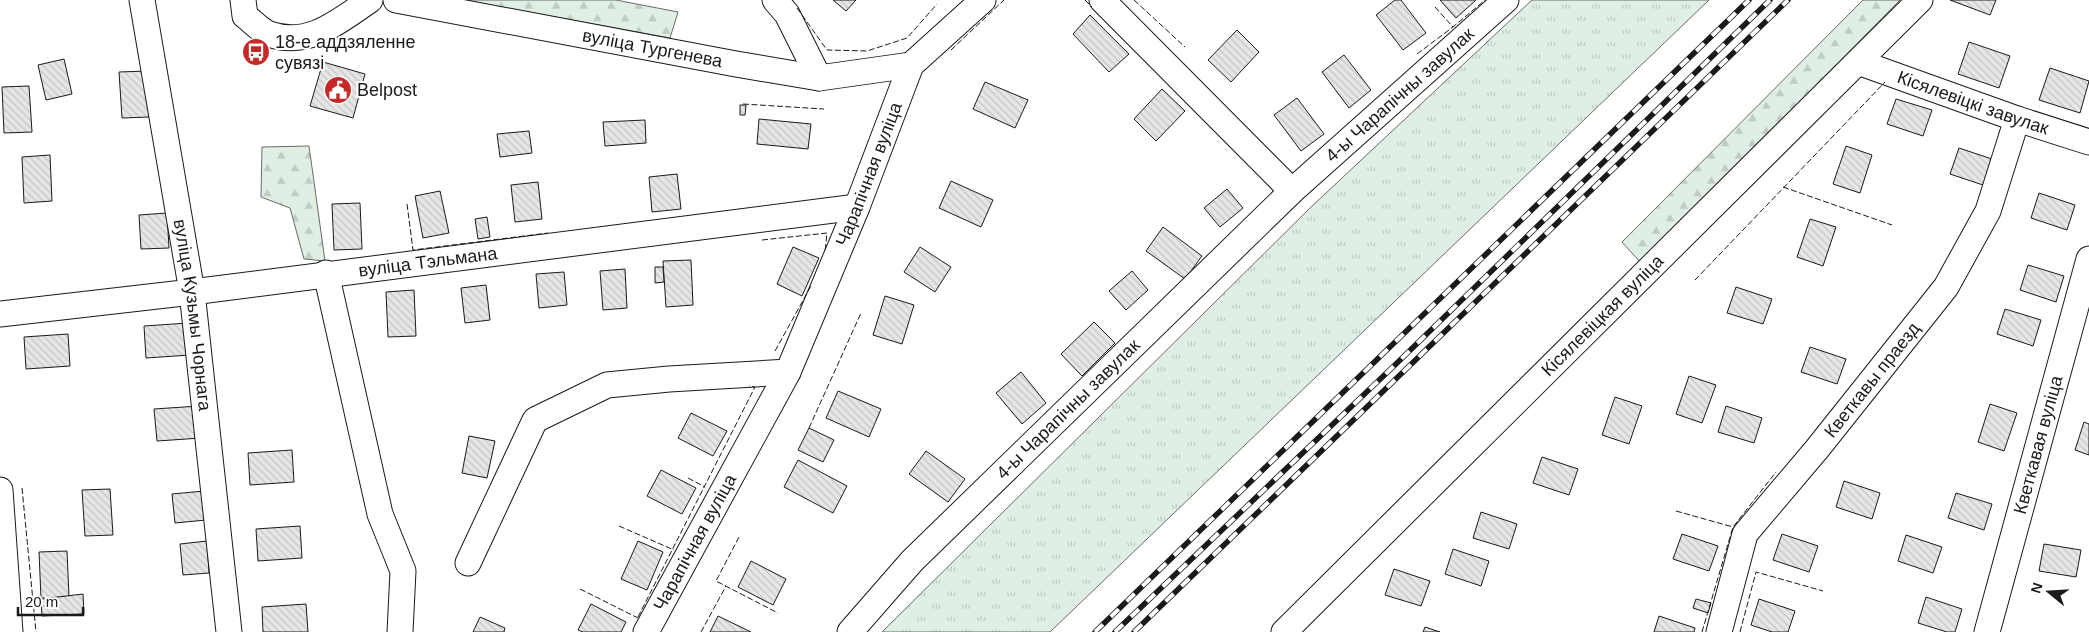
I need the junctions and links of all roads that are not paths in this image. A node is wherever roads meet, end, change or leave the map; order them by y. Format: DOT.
graph roads {
  1 [pos="142,0"];
  2 [pos="243,0"];
  3 [pos="370,0"];
  4 [pos="396,0"];
  5 [pos="775,0"];
  6 [pos="983,0"];
  7 [pos="1102,0"];
  8 [pos="1506,0"];
  9 [pos="1920,0"];
  10 [pos="1858,62"];
  11 [pos="911,65"];
  12 [pos="819,78"];
  13 [pos="2017,120"];
  14 [pos="2089,142"];
  15 [pos="1292,191"];
  16 [pos="856,208"];
  17 [pos="2089,259"];
  18 [pos="326,274"];
  19 [pos="192,292"];
  20 [pos="0,314"];
  21 [pos="788,372"];
  22 [pos="0,490"];
  23 [pos="468,563"];
  24 [pos="10,632"];
  25 [pos="229,632"];
  26 [pos="400,632"];
  27 [pos="646,632"];
  28 [pos="850,632"];
  29 [pos="1284,632"];
  30 [pos="1719,632"];
  31 [pos="1987,632"];
  1 -- 19 [label="street, вуліца Кузьмы Чорнага"];
  2 -- 3 [label="street"];
  4 -- 12 [label="street, вуліца Тургенева"];
  5 -- 12 [label="street"];
  6 -- 11 [label="street, Чарапічная вуліца"];
  7 -- 15 [label="street"];
  8 -- 15 [label="street, 4-ы Чарапічны завулак"];
  9 -- 10 [label="street, Кісялевіцкая вуліца"];
  10 -- 13 [label="street, Кісялевіцкі завулак"];
  10 -- 29 [label="street, Кісялевіцкая вуліца"];
  11 -- 12 [label="street, вуліца Тургенева"];
  11 -- 16 [label="street, Чарапічная вуліца"];
  13 -- 14 [label="street, Кісялевіцкі завулак"];
  13 -- 30 [label="street, Кветкавы праезд"];
  15 -- 28 [label="street, 4-ы Чарапічны завулак"];
  16 -- 18 [label="street, вуліца Тэльмана"];
  16 -- 21 [label="street, Чарапічная вуліца"];
  17 -- 31 [label="street, Кветкавая вуліца"];
  18 -- 19 [label="street, вуліца Тэльмана"];
  18 -- 26 [label="street"];
  19 -- 20 [label="street, вуліца Тэльмана"];
  19 -- 25 [label="street, вуліца Кузьмы Чорнага"];
  21 -- 23 [label="street"];
  21 -- 27 [label="street, Чарапічная вуліца"];
  22 -- 24 [label="street"];
}
